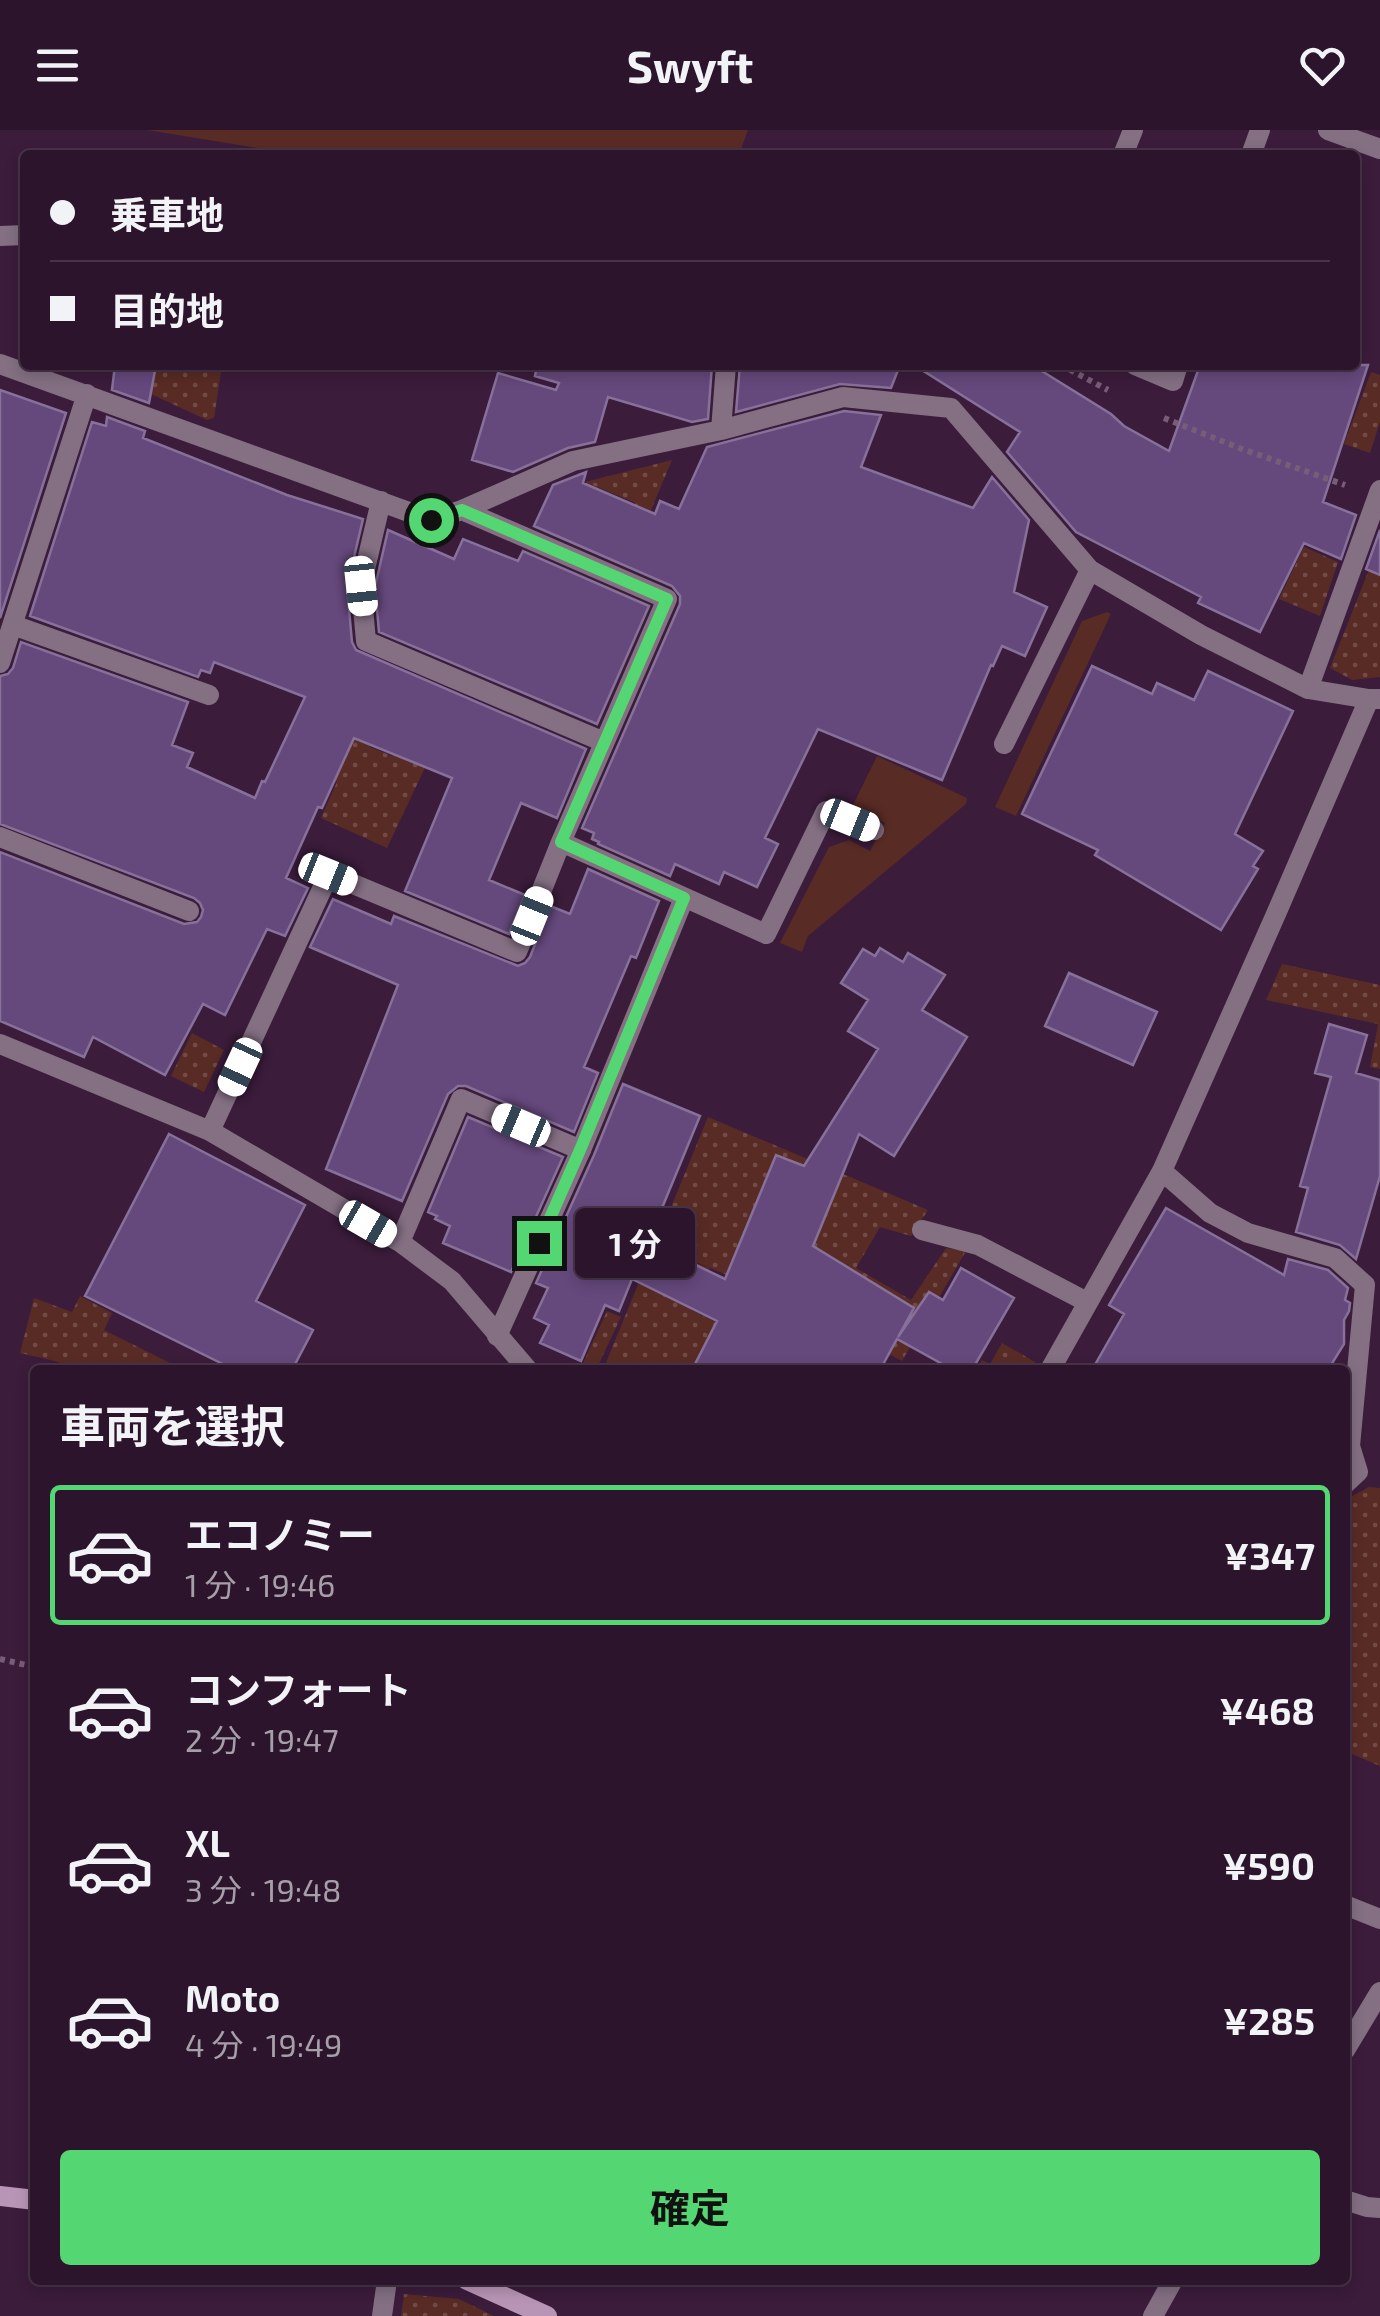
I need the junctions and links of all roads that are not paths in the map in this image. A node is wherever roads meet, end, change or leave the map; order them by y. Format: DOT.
graph roads {
  1 [pos="1328,130"];
  2 [pos="1380,149"];
  3 [pos="29,370"];
  4 [pos="726,370"];
  5 [pos="1147,370"];
  6 [pos="1176,370"];
  7 [pos="87,394"];
  8 [pos="721,430"];
  9 [pos="1379,493"];
  10 [pos="381,501"];
  11 [pos="462,510"];
  12 [pos="1090,570"];
  13 [pos="13,624"];
  14 [pos="0,663"];
  15 [pos="1308,689"];
  16 [pos="209,696"];
  17 [pos="1374,699"];
  18 [pos="604,742"];
  19 [pos="1004,744"];
  20 [pos="874,830"];
  21 [pos="0,836"];
  22 [pos="561,842"];
  23 [pos="684,898"];
  24 [pos="189,911"];
  25 [pos="0,1044"];
  26 [pos="210,1131"];
  27 [pos="580,1150"];
  28 [pos="1162,1171"];
  29 [pos="922,1230"];
  30 [pos="400,1242"];
  31 [pos="1088,1302"];
  32 [pos="498,1336"];
  33 [pos="524,1365"];
  34 [pos="1053,1365"];
  35 [pos="1350,1446"];
  36 [pos="1350,1446"];
  37 [pos="1350,1479"];
  38 [pos="1350,1907"];
  39 [pos="1380,1919"];
  40 [pos="1380,1992"];
  41 [pos="1350,2042"];
  42 [pos="0,2196"];
  43 [pos="30,2199"];
  44 [pos="1350,2202"];
  45 [pos="1380,2208"];
  46 [pos="386,2285"];
  47 [pos="478,2285"];
  48 [pos="1171,2285"];
  49 [pos="382,2316"];
  50 [pos="547,2316"];
  51 [pos="1153,2316"];
  1 -- 2 [label="street"];
  3 -- 7 [label="street"];
  4 -- 8 [label="street"];
  5 -- 6 [label="street"];
  7 -- 10 [label="street"];
  7 -- 13 [label="street"];
  8 -- 11 [label="street"];
  8 -- 12 [label="street"];
  9 -- 15 [label="street"];
  10 -- 11 [label="street"];
  10 -- 18 [label="street"];
  11 -- 18 [label="street"];
  12 -- 15 [label="street"];
  12 -- 19 [label="street"];
  13 -- 14 [label="street"];
  13 -- 16 [label="street"];
  15 -- 17 [label="street"];
  17 -- 28 [label="street"];
  18 -- 22 [label="street"];
  20 -- 23 [label="street"];
  21 -- 24 [label="street"];
  22 -- 23 [label="street"];
  22 -- 26 [label="street"];
  23 -- 27 [label="street"];
  25 -- 26 [label="street"];
  26 -- 30 [label="street"];
  27 -- 30 [label="street"];
  27 -- 32 [label="street"];
  28 -- 31 [label="street"];
  28 -- 36 [label="street"];
  29 -- 31 [label="street"];
  30 -- 32 [label="street"];
  31 -- 34 [label="street"];
  32 -- 33 [label="street"];
  35 -- 37 [label="street"];
  38 -- 39 [label="street"];
  40 -- 41 [label="street"];
  42 -- 43 [label="main road"];
  44 -- 45 [label="street"];
  46 -- 49 [label="street"];
  47 -- 50 [label="main road"];
  48 -- 51 [label="street"];
}
